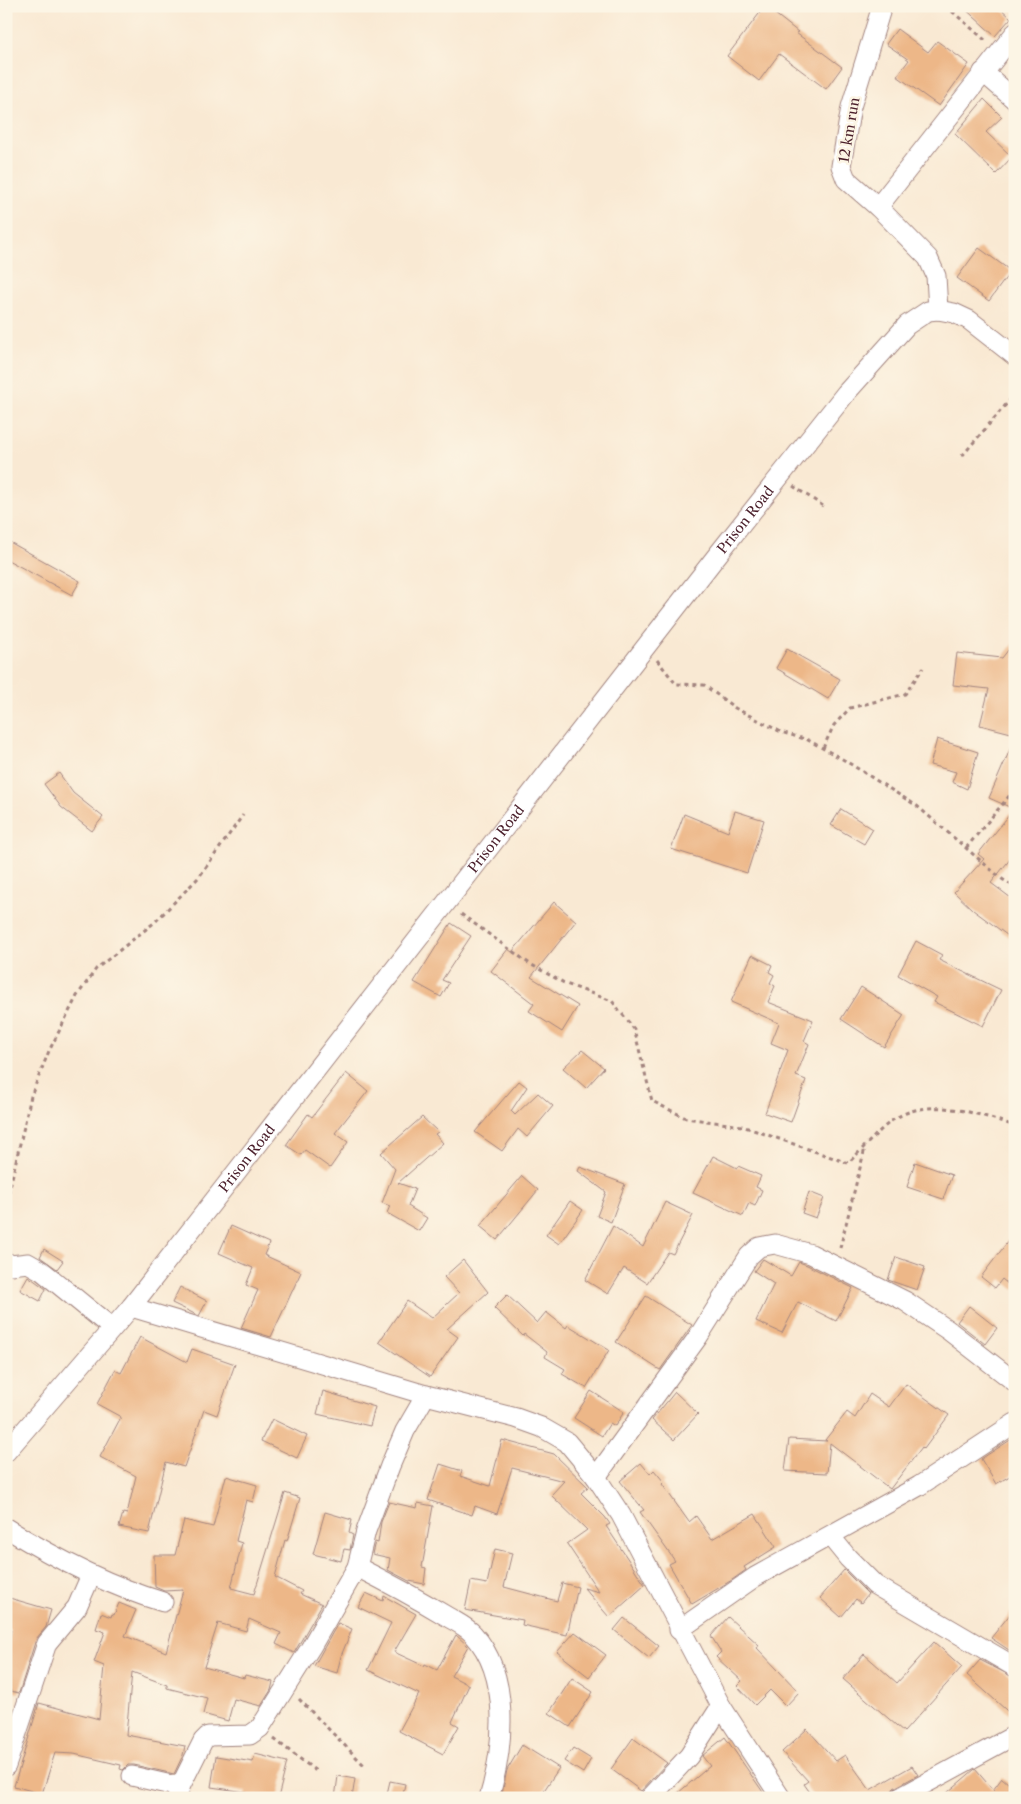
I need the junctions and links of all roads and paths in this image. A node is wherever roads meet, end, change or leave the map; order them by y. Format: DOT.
graph roads {
  1 [pos="882,6"];
  2 [pos="946,6"];
  3 [pos="1015,33"];
  4 [pos="999,52"];
  5 [pos="983,72"];
  6 [pos="1015,100"];
  7 [pos="878,207"];
  8 [pos="938,310"];
  9 [pos="1015,356"];
  10 [pos="1015,394"];
  11 [pos="962,456"];
  12 [pos="780,478"];
  13 [pos="823,506"];
  14 [pos="646,647"];
  15 [pos="923,668"];
  16 [pos="822,748"];
  17 [pos="1015,789"];
  18 [pos="243,816"];
  19 [pos="966,848"];
  20 [pos="1015,887"];
  21 [pos="445,903"];
  22 [pos="1015,1126"];
  23 [pos="865,1147"];
  24 [pos="6,1217"];
  25 [pos="6,1262"];
  26 [pos="835,1266"];
  27 [pos="131,1307"];
  28 [pos="112,1328"];
  29 [pos="1015,1382"];
  30 [pos="426,1395"];
  31 [pos="1015,1423"];
  32 [pos="6,1452"];
  33 [pos="596,1477"];
  34 [pos="6,1528"];
  35 [pos="831,1537"];
  36 [pos="358,1568"];
  37 [pos="92,1575"];
  38 [pos="163,1602"];
  39 [pos="679,1630"];
  40 [pos="1015,1667"];
  41 [pos="286,1686"];
  42 [pos="721,1706"];
  43 [pos="260,1728"];
  44 [pos="1015,1735"];
  45 [pos="364,1765"];
  46 [pos="6,1766"];
  47 [pos="316,1771"];
  48 [pos="132,1776"];
  49 [pos="178,1792"];
  50 [pos="489,1798"];
  51 [pos="650,1798"];
  52 [pos="781,1798"];
  53 [pos="899,1798"];
  1 -- 7 [label="street, 12 km run"];
  2 -- 4 [label="path"];
  3 -- 4 [label="street"];
  4 -- 5 [label="street"];
  5 -- 6 [label="street"];
  5 -- 7 [label="street"];
  7 -- 8 [label="street, 12 km run"];
  8 -- 9 [label="street"];
  8 -- 12 [label="street, Prison Road"];
  10 -- 11 [label="path"];
  12 -- 13 [label="path"];
  12 -- 14 [label="street, Prison Road"];
  14 -- 16 [label="path"];
  14 -- 21 [label="street, Prison Road"];
  15 -- 16 [label="path"];
  16 -- 19 [label="path"];
  17 -- 19 [label="path"];
  18 -- 24 [label="path"];
  19 -- 20 [label="path"];
  21 -- 23 [label="path"];
  21 -- 27 [label="street, Prison Road"];
  22 -- 23 [label="path"];
  23 -- 26 [label="path"];
  25 -- 28 [label="street"];
  26 -- 29 [label="street"];
  26 -- 33 [label="street"];
  27 -- 28 [label="street, Prison Road"];
  27 -- 30 [label="street"];
  28 -- 32 [label="street, Prison Road"];
  30 -- 33 [label="street"];
  30 -- 36 [label="street"];
  31 -- 35 [label="street"];
  33 -- 39 [label="street"];
  34 -- 37 [label="street"];
  35 -- 39 [label="street"];
  35 -- 40 [label="street"];
  36 -- 41 [label="street"];
  36 -- 50 [label="street"];
  37 -- 38 [label="street"];
  37 -- 46 [label="street"];
  39 -- 42 [label="street"];
  41 -- 43 [label="street"];
  41 -- 45 [label="path"];
  42 -- 51 [label="street"];
  42 -- 52 [label="street"];
  43 -- 47 [label="path"];
  43 -- 49 [label="street"];
  44 -- 53 [label="street"];
  48 -- 49 [label="street"];
}
